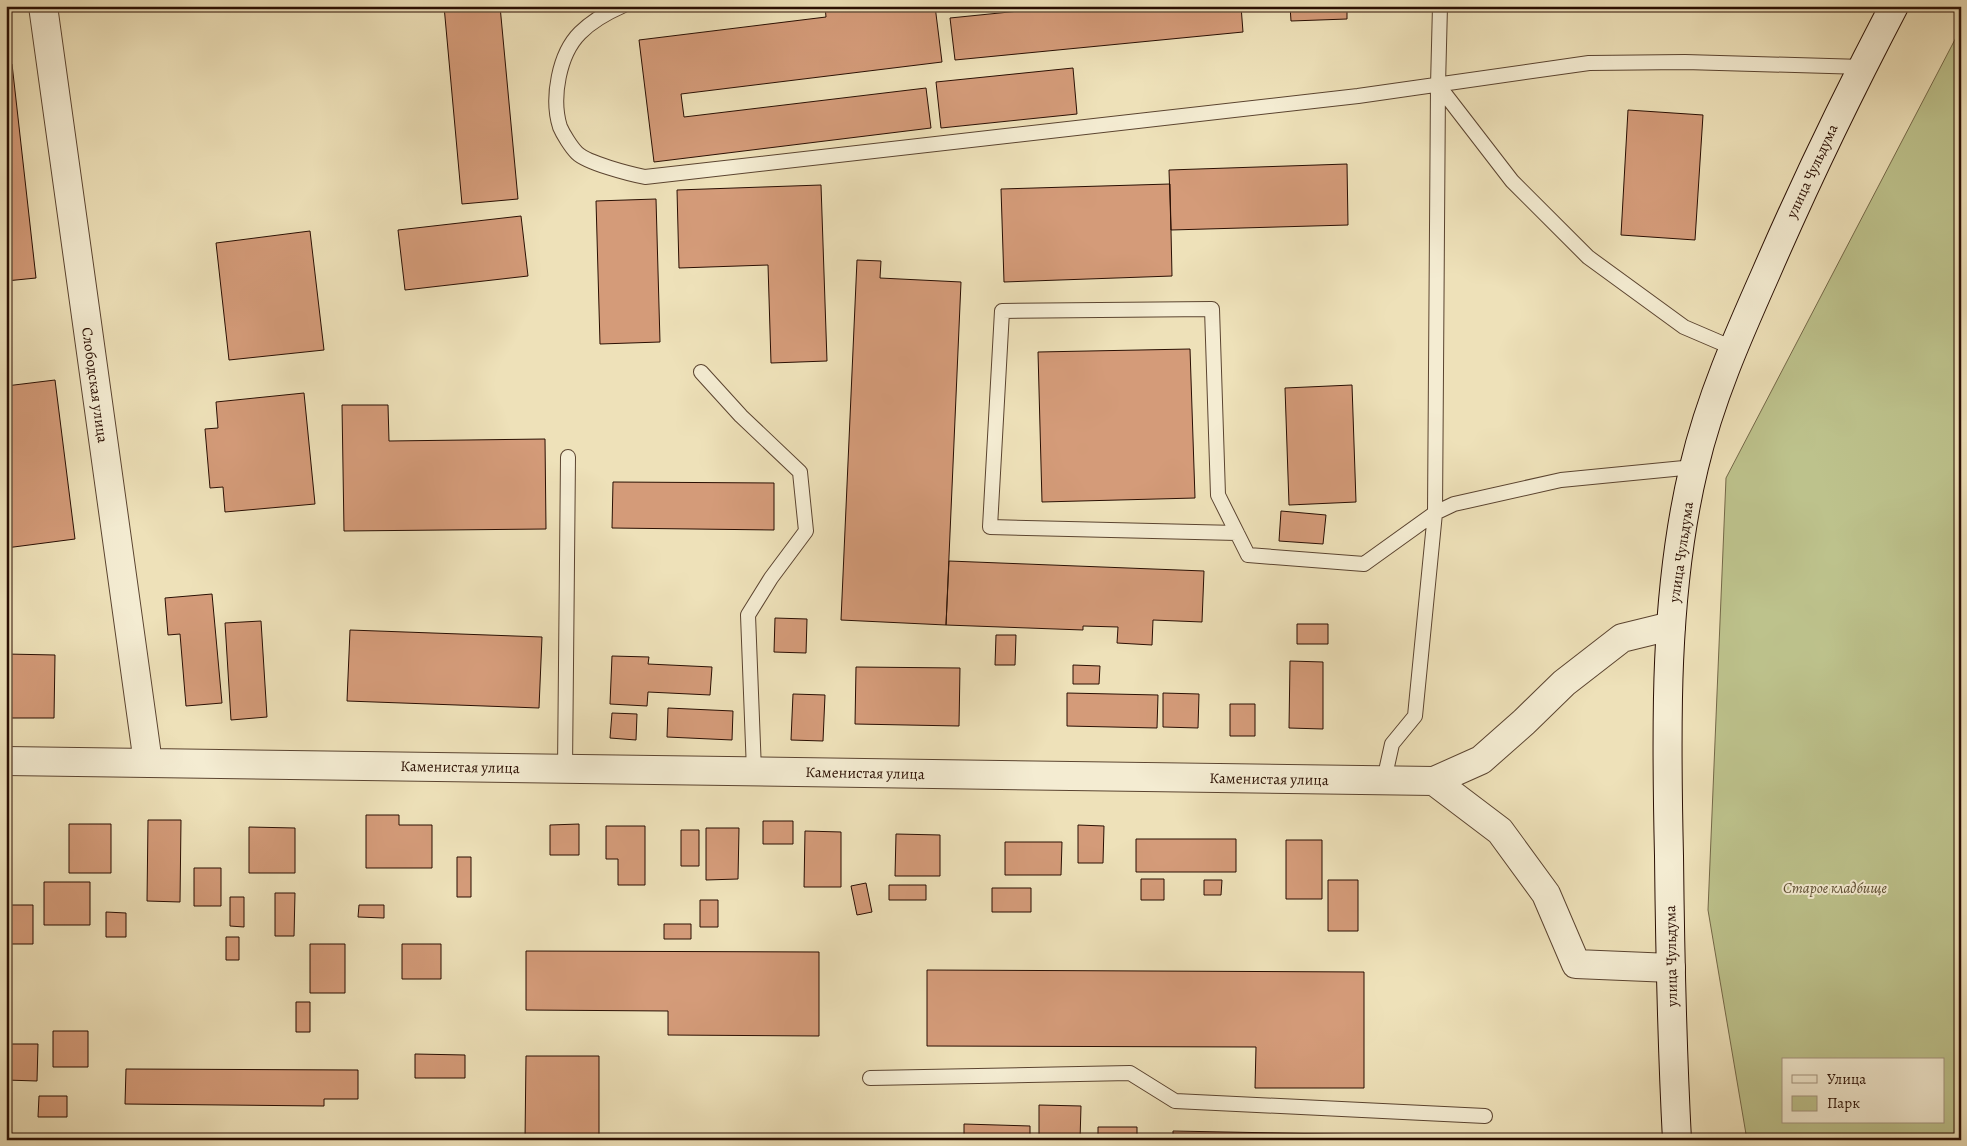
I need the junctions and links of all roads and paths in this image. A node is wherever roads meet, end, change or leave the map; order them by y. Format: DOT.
graph roads {
  1 [pos="43,6"];
  2 [pos="622,6"];
  3 [pos="1440,6"];
  4 [pos="1894,6"];
  5 [pos="1863,67"];
  6 [pos="1438,85"];
  7 [pos="1733,348"];
  8 [pos="701,372"];
  9 [pos="568,457"];
  10 [pos="1694,467"];
  11 [pos="1435,513"];
  12 [pos="1237,533"];
  13 [pos="1671,626"];
  14 [pos="6,761"];
  15 [pos="148,763"];
  16 [pos="565,769"];
  17 [pos="754,771"];
  18 [pos="1384,780"];
  19 [pos="1434,781"];
  20 [pos="1671,968"];
  21 [pos="870,1078"];
  22 [pos="1485,1116"];
  23 [pos="1677,1140"];
  1 -- 15 [label="street, Слободская улица"];
  2 -- 6 [label="lane"];
  3 -- 6 [label="lane"];
  4 -- 5 [label="street, улица Чульдума"];
  5 -- 6 [label="lane"];
  5 -- 7 [label="street, улица Чульдума"];
  6 -- 7 [label="lane"];
  6 -- 11 [label="lane"];
  7 -- 10 [label="street, улица Чульдума"];
  8 -- 17 [label="lane"];
  9 -- 16 [label="lane"];
  10 -- 11 [label="lane"];
  10 -- 13 [label="street, улица Чульдума"];
  11 -- 12 [label="lane"];
  11 -- 18 [label="lane"];
  12 -- 12 [label="lane"];
  13 -- 19 [label="street, Каменистая улица"];
  13 -- 20 [label="street, улица Чульдума"];
  14 -- 15 [label="street, Каменистая улица"];
  15 -- 16 [label="street, Каменистая улица"];
  16 -- 17 [label="street, Каменистая улица"];
  17 -- 18 [label="street, Каменистая улица"];
  18 -- 19 [label="street, Каменистая улица"];
  19 -- 20 [label="street"];
  20 -- 23 [label="street, улица Чульдума"];
  21 -- 22 [label="lane"];
}
